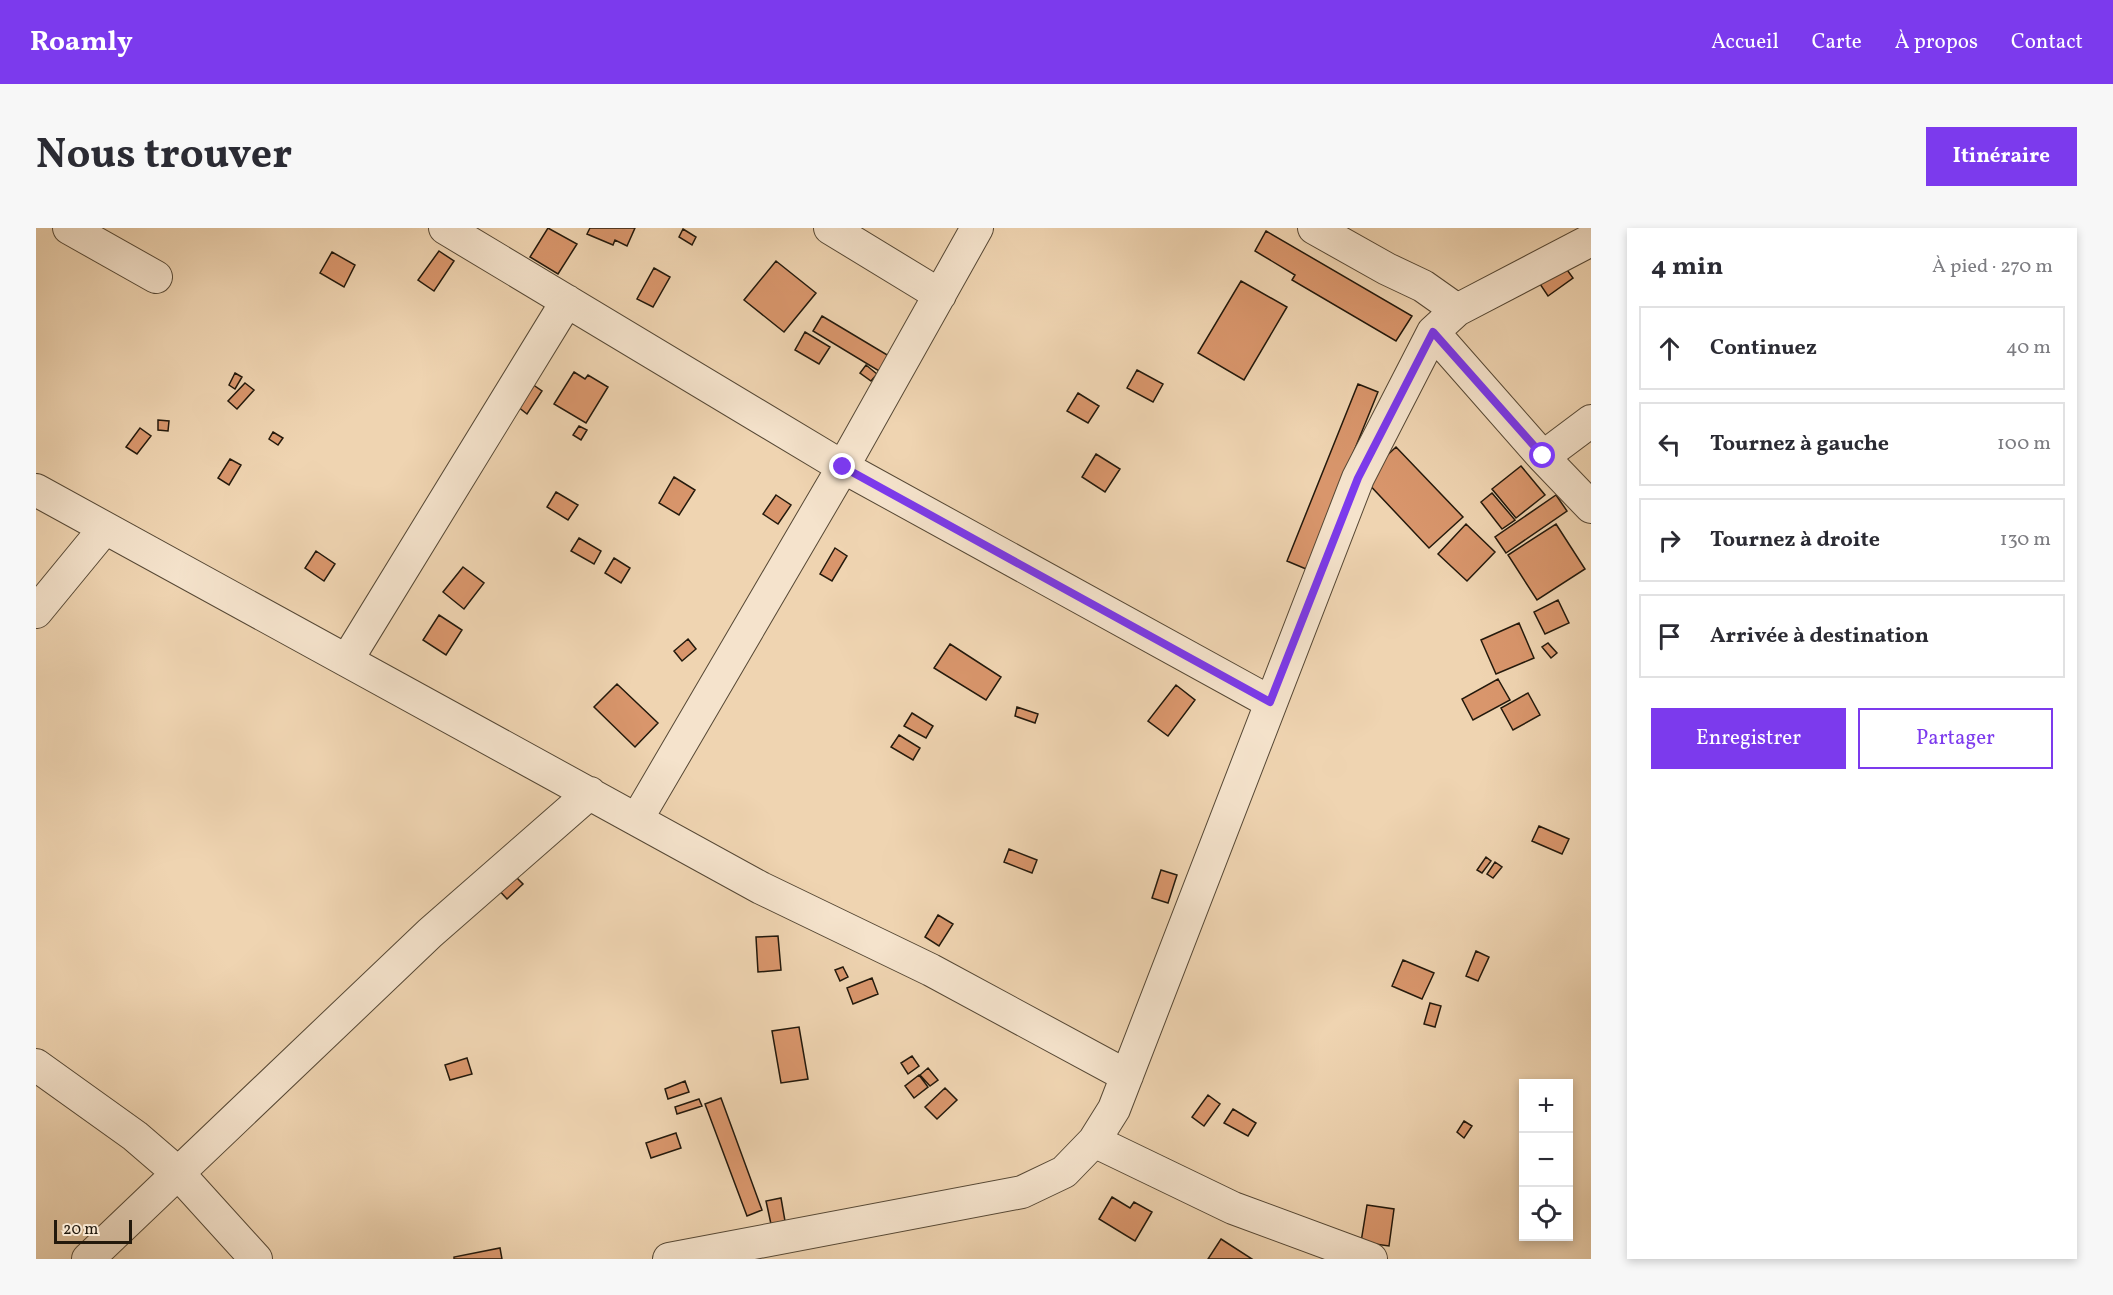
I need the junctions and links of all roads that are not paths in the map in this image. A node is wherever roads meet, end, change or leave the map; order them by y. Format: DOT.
graph roads {
  1 [pos="69,228"];
  2 [pos="445,228"];
  3 [pos="830,228"];
  4 [pos="977,228"];
  5 [pos="1314,228"];
  6 [pos="1591,240"];
  7 [pos="156,277"];
  8 [pos="940,295"];
  9 [pos="567,301"];
  10 [pos="1456,310"];
  11 [pos="1433,332"];
  12 [pos="1591,421"];
  13 [pos="1543,456"];
  14 [pos="843,467"];
  15 [pos="36,490"];
  16 [pos="1591,507"];
  17 [pos="105,528"];
  18 [pos="36,612"];
  19 [pos="346,660"];
  20 [pos="1270,702"];
  21 [pos="590,793"];
  22 [pos="637,819"];
  23 [pos="36,1065"];
  24 [pos="1127,1076"];
  25 [pos="1094,1141"];
  26 [pos="178,1173"];
  27 [pos="88,1259"];
  28 [pos="256,1259"];
  29 [pos="669,1259"];
  30 [pos="1371,1259"];
  1 -- 7 [label="street"];
  2 -- 9 [label="street"];
  3 -- 8 [label="street"];
  4 -- 8 [label="street"];
  5 -- 10 [label="street"];
  6 -- 10 [label="street"];
  8 -- 14 [label="street"];
  9 -- 14 [label="street"];
  9 -- 19 [label="street"];
  10 -- 11 [label="street"];
  11 -- 13 [label="street"];
  11 -- 20 [label="street"];
  12 -- 13 [label="street"];
  13 -- 16 [label="street"];
  14 -- 20 [label="street"];
  14 -- 22 [label="street"];
  15 -- 17 [label="street"];
  17 -- 18 [label="street"];
  17 -- 19 [label="street"];
  19 -- 21 [label="street"];
  20 -- 24 [label="street"];
  21 -- 22 [label="street"];
  21 -- 26 [label="street"];
  22 -- 24 [label="street"];
  23 -- 26 [label="street"];
  24 -- 25 [label="street"];
  25 -- 29 [label="street"];
  25 -- 30 [label="street"];
  26 -- 27 [label="street"];
  26 -- 28 [label="street"];
}
